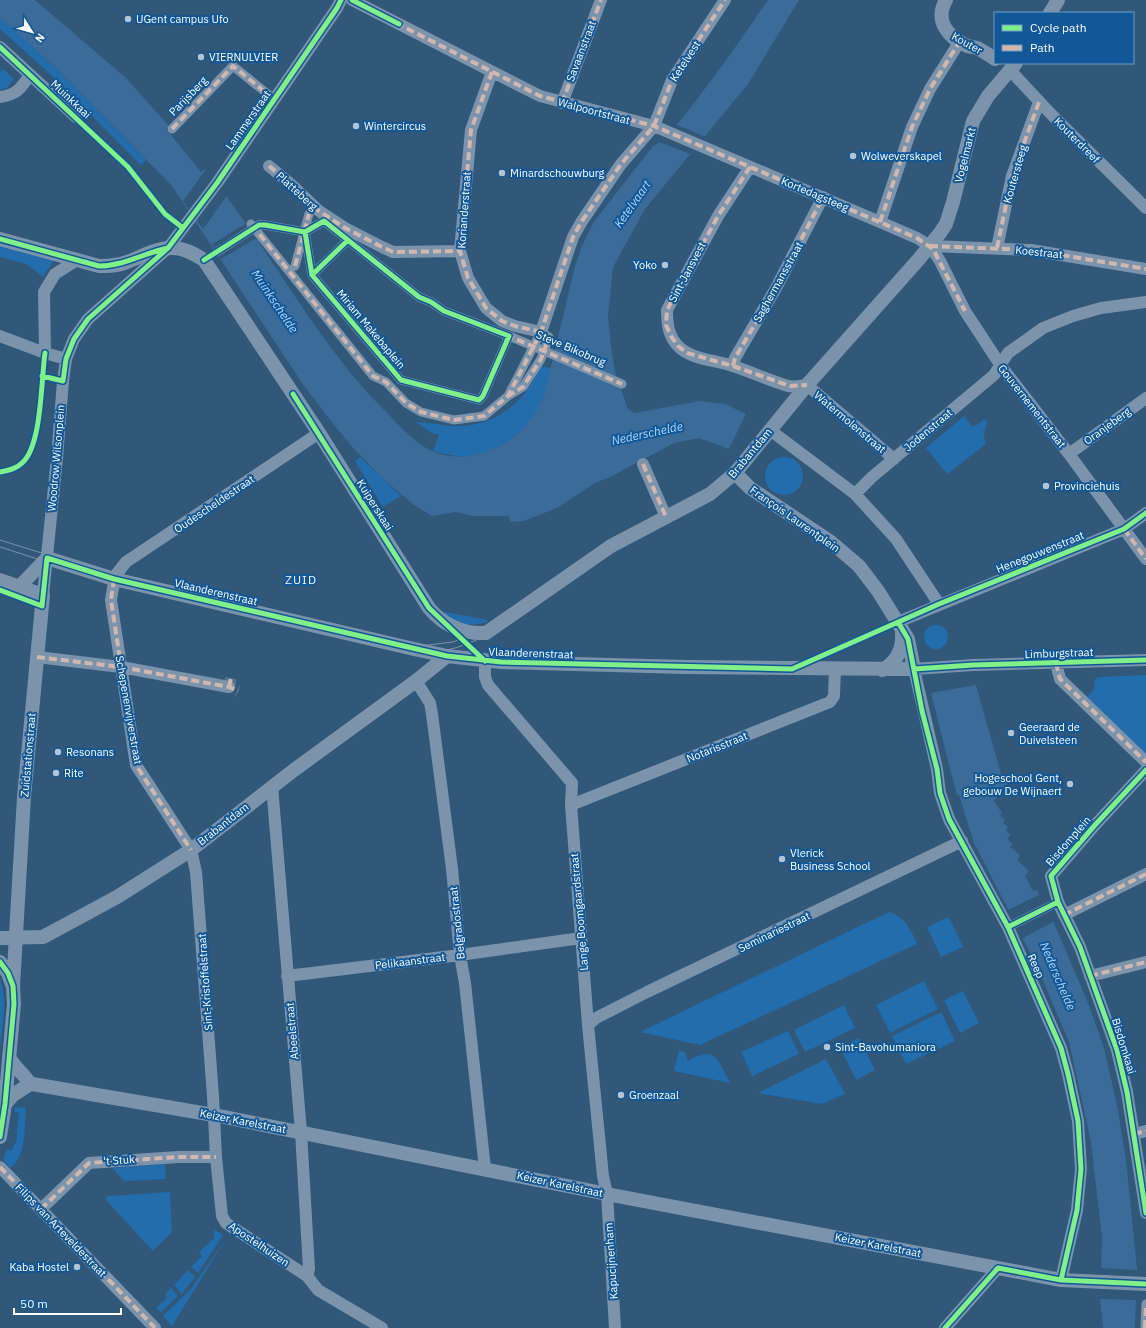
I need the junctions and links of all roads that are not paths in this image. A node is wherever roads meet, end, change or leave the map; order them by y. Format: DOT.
graph roads {
  1 [pos="341,0"];
  2 [pos="352,0"];
  3 [pos="601,0"];
  4 [pos="725,0"];
  5 [pos="946,0"];
  6 [pos="1058,0"];
  7 [pos="1051,12"];
  8 [pos="960,41"];
  9 [pos="0,47"];
  10 [pos="994,58"];
  11 [pos="1009,65"];
  12 [pos="492,72"];
  13 [pos="30,75"];
  14 [pos="0,97"];
  15 [pos="274,100"];
  16 [pos="1039,102"];
  17 [pos="562,103"];
  18 [pos="76,117"];
  19 [pos="654,126"];
  20 [pos="172,129"];
  21 [pos="697,146"];
  22 [pos="269,166"];
  23 [pos="750,167"];
  24 [pos="823,197"];
  25 [pos="1146,208"];
  26 [pos="309,214"];
  27 [pos="880,222"];
  28 [pos="255,225"];
  29 [pos="305,232"];
  30 [pos="0,239"];
  31 [pos="348,240"];
  32 [pos="930,246"];
  33 [pos="168,248"];
  34 [pos="997,248"];
  35 [pos="460,251"];
  36 [pos="77,260"];
  37 [pos="204,260"];
  38 [pos="295,266"];
  39 [pos="1146,269"];
  40 [pos="312,275"];
  41 [pos="424,292"];
  42 [pos="431,302"];
  43 [pos="1146,302"];
  44 [pos="541,332"];
  45 [pos="0,336"];
  46 [pos="509,336"];
  47 [pos="45,353"];
  48 [pos="66,359"];
  49 [pos="733,366"];
  50 [pos="1000,366"];
  51 [pos="622,384"];
  52 [pos="807,385"];
  53 [pos="1146,398"];
  54 [pos="770,430"];
  55 [pos="319,433"];
  56 [pos="1068,454"];
  57 [pos="894,459"];
  58 [pos="643,464"];
  59 [pos="735,473"];
  60 [pos="855,494"];
  61 [pos="1146,513"];
  62 [pos="666,517"];
  63 [pos="1124,529"];
  64 [pos="47,558"];
  65 [pos="1146,559"];
  66 [pos="114,579"];
  67 [pos="0,580"];
  68 [pos="19,587"];
  69 [pos="43,595"];
  70 [pos="939,604"];
  71 [pos="900,626"];
  72 [pos="486,633"];
  73 [pos="447,656"];
  74 [pos="37,657"];
  75 [pos="1146,660"];
  76 [pos="485,661"];
  77 [pos="1056,663"];
  78 [pos="121,666"];
  79 [pos="835,669"];
  80 [pos="882,670"];
  81 [pos="918,670"];
  82 [pos="416,681"];
  83 [pos="229,687"];
  84 [pos="1146,762"];
  85 [pos="1146,770"];
  86 [pos="272,786"];
  87 [pos="571,806"];
  88 [pos="962,841"];
  89 [pos="191,850"];
  90 [pos="1143,875"];
  91 [pos="1054,904"];
  92 [pos="1064,915"];
  93 [pos="1010,926"];
  94 [pos="15,937"];
  95 [pos="0,938"];
  96 [pos="581,938"];
  97 [pos="460,955"];
  98 [pos="0,962"];
  99 [pos="1146,962"];
  100 [pos="287,976"];
  101 [pos="1090,976"];
  102 [pos="13,986"];
  103 [pos="588,1025"];
  104 [pos="9,1057"];
  105 [pos="30,1084"];
  106 [pos="5,1104"];
  107 [pos="214,1115"];
  108 [pos="1146,1131"];
  109 [pos="301,1132"];
  110 [pos="1134,1134"];
  111 [pos="0,1136"];
  112 [pos="216,1157"];
  113 [pos="0,1167"];
  114 [pos="485,1169"];
  115 [pos="607,1194"];
  116 [pos="41,1209"];
  117 [pos="1146,1213"];
  118 [pos="998,1268"];
  119 [pos="307,1276"];
  120 [pos="1061,1280"];
  121 [pos="1142,1284"];
  122 [pos="1146,1304"];
  123 [pos="155,1328"];
  124 [pos="382,1328"];
  125 [pos="615,1328"];
  126 [pos="945,1328"];
  127 [pos="1145,1328"];
  1 -- 15 [label="street, Lammerstraat"];
  2 -- 12 [label="street, Walpoortstraat"];
  3 -- 17 [label="street, Savaanstraat"];
  4 -- 19 [label="street, Ketelvest"];
  5 -- 8 [label="street, Kouter"];
  6 -- 7 [label="street"];
  8 -- 10 [label="street, Kouter"];
  8 -- 27 [label="street"];
  9 -- 13 [label="street, Muinkkaai"];
  11 -- 16 [label="street, Kouterdreef"];
  11 -- 32 [label="street, Vogelmarkt"];
  12 -- 17 [label="street, Walpoortstraat"];
  12 -- 35 [label="street, Korianderstraat"];
  13 -- 14 [label="street"];
  13 -- 18 [label="street, Muinkkaai"];
  15 -- 20 [label="street, Parijsberg"];
  15 -- 33 [label="street, Lammerstraat"];
  16 -- 25 [label="street, Kouterdreef"];
  16 -- 34 [label="street, Koutersteeg"];
  17 -- 19 [label="street, Walpoortstraat"];
  19 -- 21 [label="street, Walpoortstraat"];
  19 -- 44 [label="street, Ketelvest"];
  21 -- 23 [label="street, Kortedagsteeg"];
  22 -- 35 [label="street, Platteberg"];
  23 -- 24 [label="street, Kortedagsteeg"];
  23 -- 49 [label="street, Sint-Jansvest"];
  24 -- 27 [label="street, Kortedagsteeg"];
  24 -- 49 [label="street, Saghermansstraat"];
  26 -- 29 [label="street"];
  27 -- 32 [label="street, Kortedagsteeg"];
  28 -- 29 [label="street"];
  28 -- 37 [label="street, bridge"];
  28 -- 44 [label="street"];
  29 -- 31 [label="street"];
  29 -- 38 [label="street"];
  29 -- 40 [label="street"];
  30 -- 36 [label="street"];
  31 -- 40 [label="street"];
  31 -- 42 [label="street"];
  32 -- 34 [label="street, Koestraat"];
  32 -- 50 [label="street, Gouvernementstraat"];
  32 -- 52 [label="street, Brabantdam"];
  33 -- 36 [label="street"];
  33 -- 37 [label="street, Kuiperskaai"];
  33 -- 48 [label="street, Woodrow Wilsonplein"];
  34 -- 39 [label="street, Koestraat"];
  35 -- 44 [label="street, Korianderstraat"];
  36 -- 47 [label="street"];
  37 -- 55 [label="street, Kuiperskaai"];
  40 -- 46 [label="street, Miriam Makebaplein"];
  41 -- 42 [label="street"];
  42 -- 46 [label="street"];
  43 -- 50 [label="street, Jodenstraat"];
  45 -- 47 [label="street"];
  46 -- 51 [label="street, Steve Bikobrug, bridge"];
  47 -- 48 [label="street"];
  48 -- 64 [label="street, Woodrow Wilsonplein"];
  49 -- 52 [label="street, Sint-Jansvest"];
  50 -- 56 [label="street, Gouvernementstraat"];
  50 -- 57 [label="street, Jodenstraat"];
  52 -- 54 [label="street, Brabantdam"];
  52 -- 57 [label="street, Watermolenstraat"];
  53 -- 56 [label="street, Oranjeberg"];
  54 -- 59 [label="street, Brabantdam"];
  54 -- 60 [label="street"];
  55 -- 66 [label="street, Oudescheldestraat"];
  55 -- 72 [label="street, Kuiperskaai"];
  56 -- 63 [label="street, Gouvernementstraat"];
  57 -- 60 [label="street, Jodenstraat"];
  58 -- 62 [label="street"];
  59 -- 62 [label="street, Brabantdam"];
  59 -- 71 [label="street, François Laurentplein"];
  60 -- 70 [label="street"];
  61 -- 63 [label="street, Henegouwenstraat"];
  62 -- 72 [label="street, Brabantdam"];
  63 -- 65 [label="street, Gouvernementstraat"];
  63 -- 70 [label="street, Henegouwenstraat"];
  64 -- 66 [label="street, Vlaanderenstraat"];
  64 -- 68 [label="street"];
  64 -- 69 [label="street, Zuidstationstraat"];
  66 -- 73 [label="street, Vlaanderenstraat"];
  66 -- 78 [label="street, Schepenenvijverstraat"];
  67 -- 68 [label="street"];
  68 -- 69 [label="street"];
  69 -- 74 [label="street, Zuidstationstraat"];
  70 -- 71 [label="street, Henegouwenstraat"];
  71 -- 80 [label="street"];
  71 -- 81 [label="street, François Laurentplein"];
  73 -- 76 [label="street, Vlaanderenstraat"];
  73 -- 82 [label="street, Brabantdam"];
  74 -- 78 [label="street"];
  74 -- 94 [label="street, Zuidstationstraat"];
  75 -- 77 [label="street, Limburgstraat"];
  76 -- 79 [label="street, Vlaanderenstraat"];
  76 -- 87 [label="street, Lange Boomgaardstraat"];
  77 -- 81 [label="street, Limburgstraat"];
  77 -- 84 [label="street"];
  78 -- 83 [label="street"];
  78 -- 89 [label="street, Schepenenvijverstraat"];
  79 -- 80 [label="street, Vlaanderenstraat"];
  79 -- 87 [label="street, Notarisstraat"];
  80 -- 81 [label="street, Vlaanderenstraat"];
  81 -- 88 [label="street, Reep"];
  82 -- 86 [label="street, Brabantdam"];
  82 -- 97 [label="street, Belgradostraat"];
  85 -- 91 [label="street, Bisdomplein"];
  86 -- 89 [label="street, Brabantdam"];
  86 -- 100 [label="street, Abeelstraat"];
  87 -- 96 [label="street, Lange Boomgaardstraat"];
  88 -- 93 [label="street, Reep"];
  88 -- 103 [label="street, Seminariestraat"];
  89 -- 94 [label="street, Brabantdam"];
  89 -- 107 [label="street, Sint-Kristoffelstraat"];
  90 -- 92 [label="street"];
  91 -- 92 [label="street, Bisdomplein"];
  91 -- 93 [label="street"];
  92 -- 101 [label="street, Bisdomkaai"];
  93 -- 120 [label="street, Reep"];
  94 -- 95 [label="street"];
  94 -- 102 [label="street, Zuidstationstraat"];
  96 -- 97 [label="street, Pelikaanstraat"];
  96 -- 103 [label="street, Lange Boomgaardstraat"];
  97 -- 100 [label="street, Pelikaanstraat"];
  97 -- 114 [label="street, Belgradostraat"];
  98 -- 102 [label="street"];
  99 -- 101 [label="street"];
  100 -- 109 [label="street, Abeelstraat"];
  101 -- 110 [label="street, Bisdomkaai"];
  102 -- 104 [label="street, Zuidstationstraat"];
  103 -- 115 [label="street, Lange Boomgaardstraat"];
  104 -- 105 [label="street"];
  104 -- 106 [label="street, Zuidstationstraat"];
  105 -- 106 [label="street"];
  105 -- 107 [label="street, Keizer Karelstraat"];
  106 -- 111 [label="street, Zuidstationstraat"];
  107 -- 109 [label="street, Keizer Karelstraat"];
  107 -- 112 [label="street, Apostelhuizen"];
  108 -- 110 [label="street"];
  109 -- 114 [label="street, Keizer Karelstraat"];
  109 -- 119 [label="street, Abeelstraat"];
  110 -- 117 [label="street, Bisdomkaai"];
  112 -- 116 [label="street, 't Stuk"];
  112 -- 119 [label="street, Apostelhuizen"];
  113 -- 116 [label="street, Filips van Arteveldestraat"];
  114 -- 115 [label="street, Keizer Karelstraat"];
  115 -- 118 [label="street, Keizer Karelstraat"];
  115 -- 125 [label="street, Kapucijnenham"];
  116 -- 123 [label="street, Filips van Arteveldestraat"];
  118 -- 120 [label="street, Keizer Karelstraat"];
  118 -- 126 [label="street"];
  119 -- 124 [label="street, Apostelhuizen"];
  120 -- 121 [label="street, Keizer Karelstraat"];
  122 -- 127 [label="street"];
}
